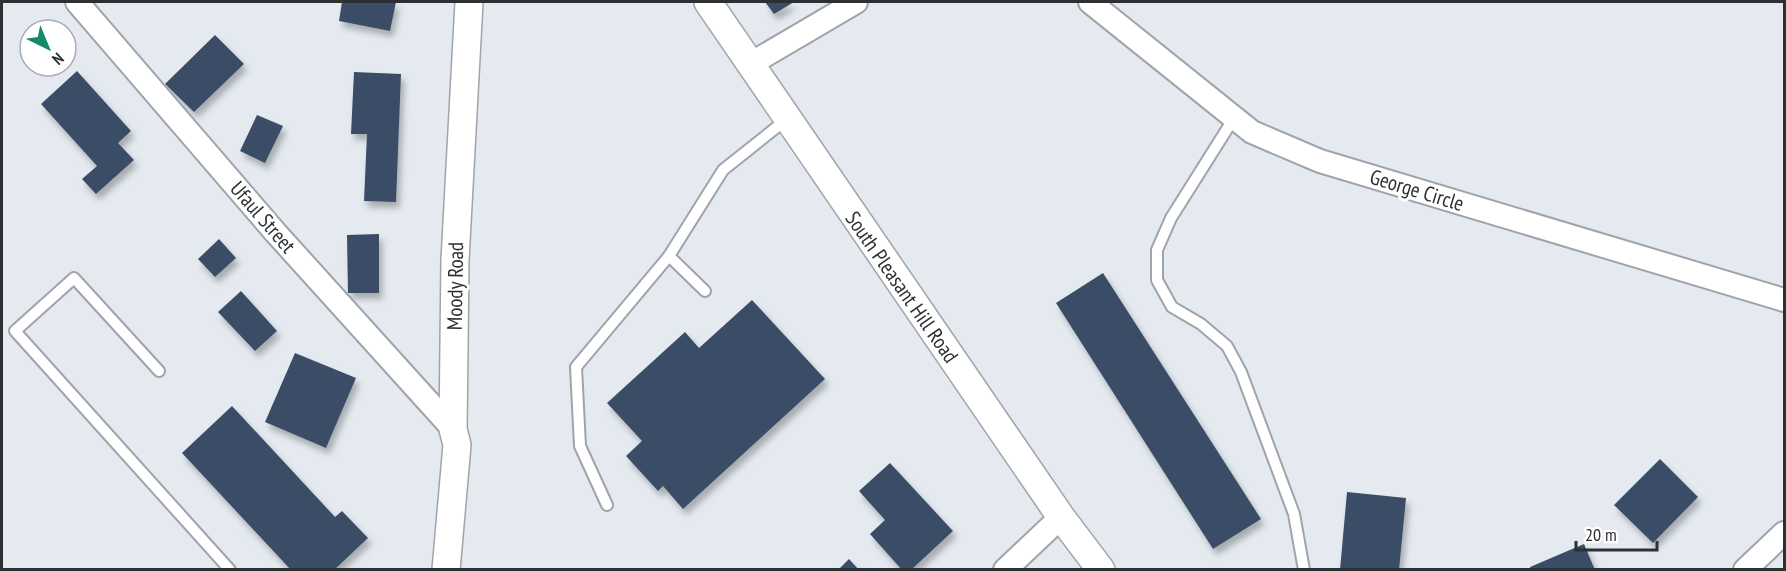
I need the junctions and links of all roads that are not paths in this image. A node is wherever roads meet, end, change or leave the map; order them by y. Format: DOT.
graph roads {
  1 [pos="77,2"];
  2 [pos="469,2"];
  3 [pos="708,2"];
  4 [pos="856,2"];
  5 [pos="1090,2"];
  6 [pos="752,63"];
  7 [pos="1234,118"];
  8 [pos="788,119"];
  9 [pos="669,256"];
  10 [pos="705,291"];
  11 [pos="1785,300"];
  12 [pos="159,371"];
  13 [pos="453,429"];
  14 [pos="607,505"];
  15 [pos="1061,517"];
  16 [pos="1785,533"];
  17 [pos="230,570"];
  18 [pos="446,570"];
  19 [pos="1005,570"];
  20 [pos="1101,570"];
  21 [pos="1304,570"];
  22 [pos="1745,570"];
  1 -- 13 [label="street, Ufaul Street"];
  2 -- 13 [label="street, Moody Road"];
  3 -- 6 [label="street, South Pleasant Hill Road"];
  4 -- 6 [label="street"];
  5 -- 7 [label="street, George Circle"];
  6 -- 8 [label="street, South Pleasant Hill Road"];
  7 -- 11 [label="street, George Circle"];
  7 -- 21 [label="lane"];
  8 -- 9 [label="lane"];
  8 -- 15 [label="street, South Pleasant Hill Road"];
  9 -- 10 [label="lane"];
  9 -- 14 [label="lane"];
  12 -- 17 [label="lane"];
  13 -- 18 [label="street, Moody Road"];
  15 -- 19 [label="street"];
  15 -- 20 [label="street, South Pleasant Hill Road"];
  16 -- 22 [label="street"];
}
